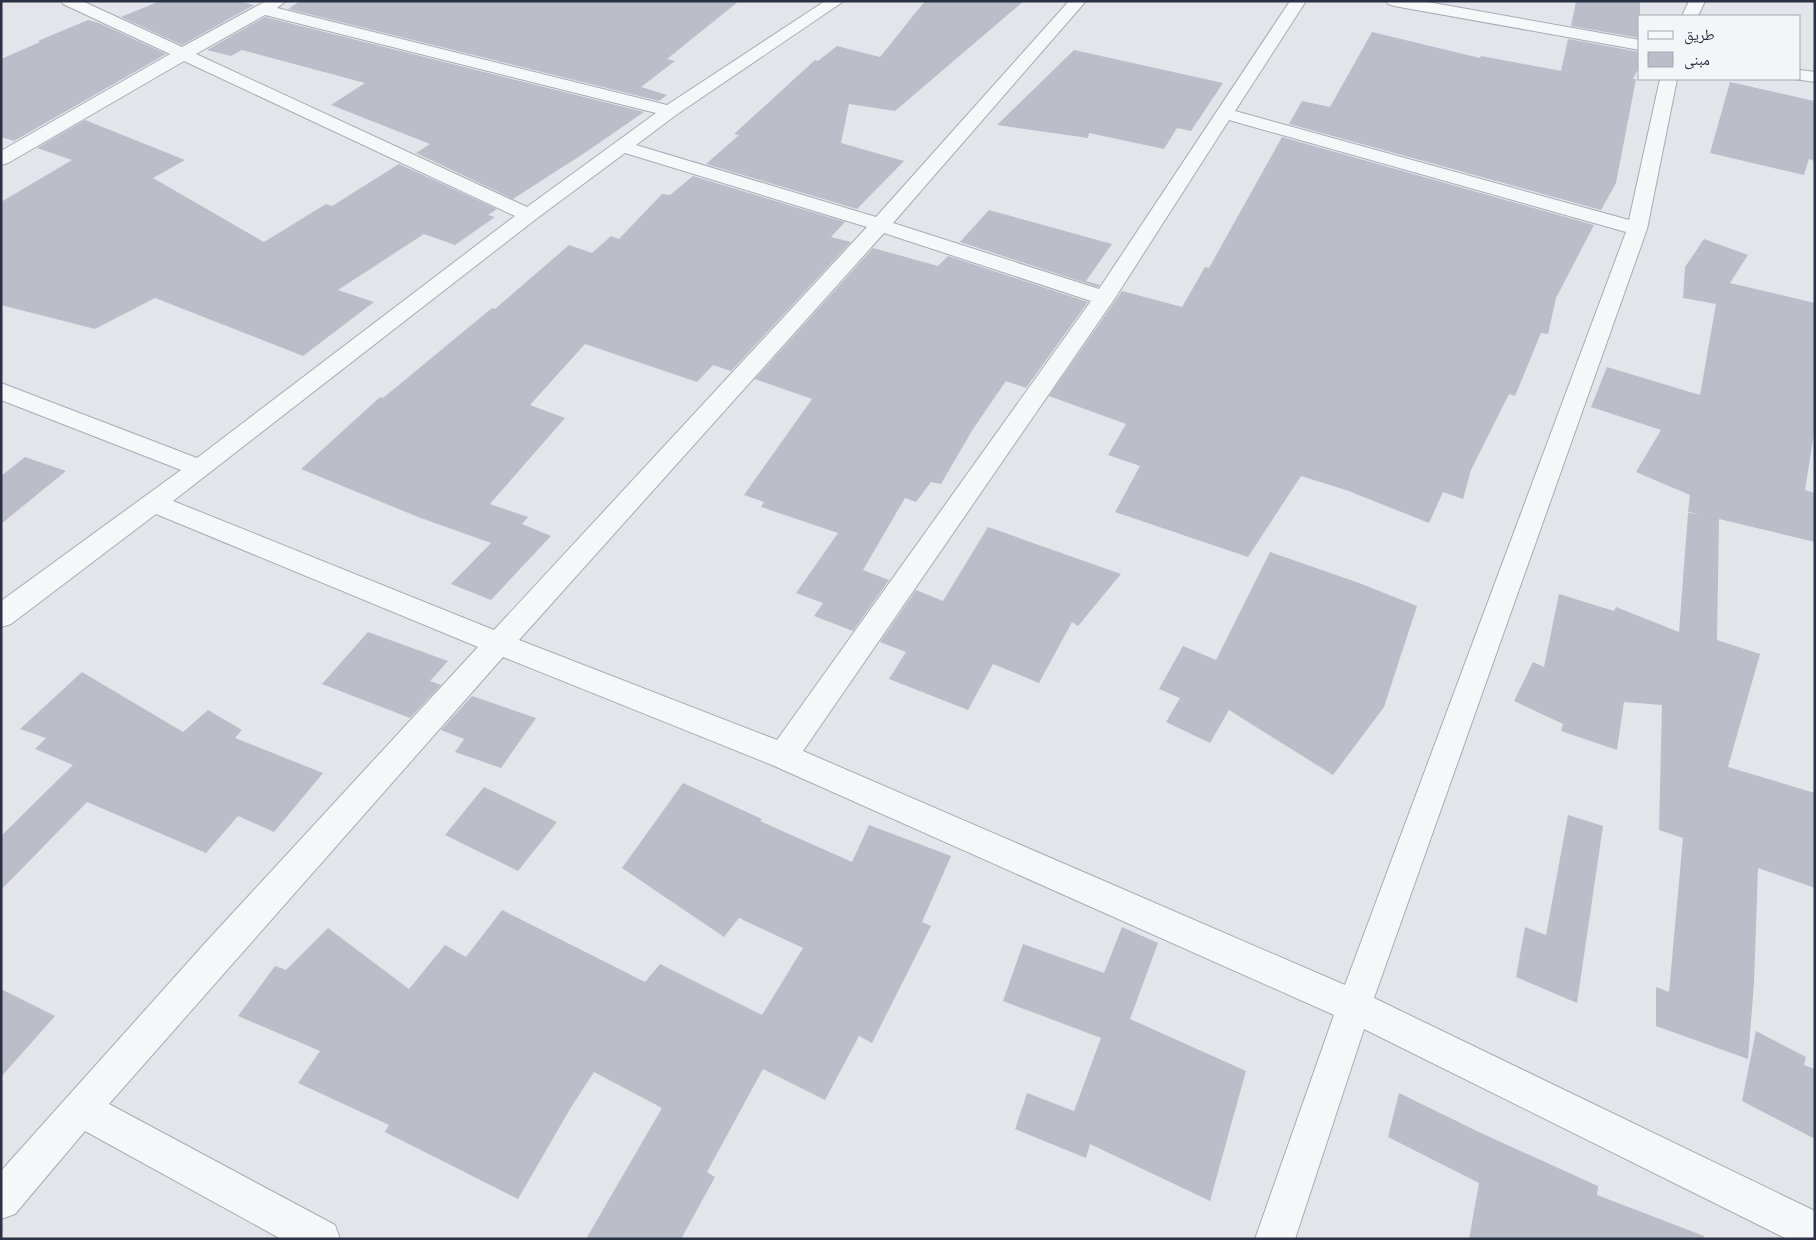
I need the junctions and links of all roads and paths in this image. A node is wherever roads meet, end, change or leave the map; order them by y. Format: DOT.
graph roads {
  1 [pos="69,1"];
  2 [pos="836,1"];
  3 [pos="1078,1"];
  4 [pos="1298,1"];
  5 [pos="1394,1"];
  6 [pos="1697,1"];
  7 [pos="271,6"];
  8 [pos="1690,15"];
  9 [pos="1638,45"];
  10 [pos="183,54"];
  11 [pos="1801,75"];
  12 [pos="1815,78"];
  13 [pos="1669,80"];
  14 [pos="670,111"];
  15 [pos="1224,113"];
  16 [pos="624,147"];
  17 [pos="1,159"];
  18 [pos="529,215"];
  19 [pos="880,225"];
  20 [pos="1637,229"];
  21 [pos="1104,298"];
  22 [pos="1,391"];
  23 [pos="200,468"];
  24 [pos="154,503"];
  25 [pos="1,616"];
  26 [pos="497,643"];
  27 [pos="783,756"];
  28 [pos="1354,1006"];
  29 [pos="80,1108"];
  30 [pos="1,1200"];
  31 [pos="1815,1232"];
  32 [pos="321,1239"];
  33 [pos="1275,1239"];
  1 -- 10 [label="street"];
  2 -- 14 [label="street"];
  3 -- 19 [label="street"];
  4 -- 15 [label="street"];
  5 -- 9 [label="street"];
  6 -- 8 [label="street"];
  7 -- 10 [label="street"];
  7 -- 14 [label="street"];
  10 -- 17 [label="street"];
  10 -- 18 [label="street"];
  11 -- 12 [label="street"];
  13 -- 20 [label="street"];
  14 -- 16 [label="street"];
  15 -- 20 [label="street"];
  15 -- 21 [label="street"];
  16 -- 18 [label="street"];
  16 -- 19 [label="street"];
  18 -- 23 [label="street"];
  19 -- 21 [label="street"];
  19 -- 26 [label="street"];
  20 -- 28 [label="street"];
  21 -- 27 [label="street"];
  22 -- 23 [label="street"];
  23 -- 24 [label="street"];
  24 -- 25 [label="street"];
  24 -- 26 [label="street"];
  26 -- 27 [label="street"];
  26 -- 29 [label="street"];
  27 -- 28 [label="street"];
  28 -- 31 [label="street"];
  28 -- 33 [label="street"];
  29 -- 30 [label="street"];
  29 -- 32 [label="street"];
}
